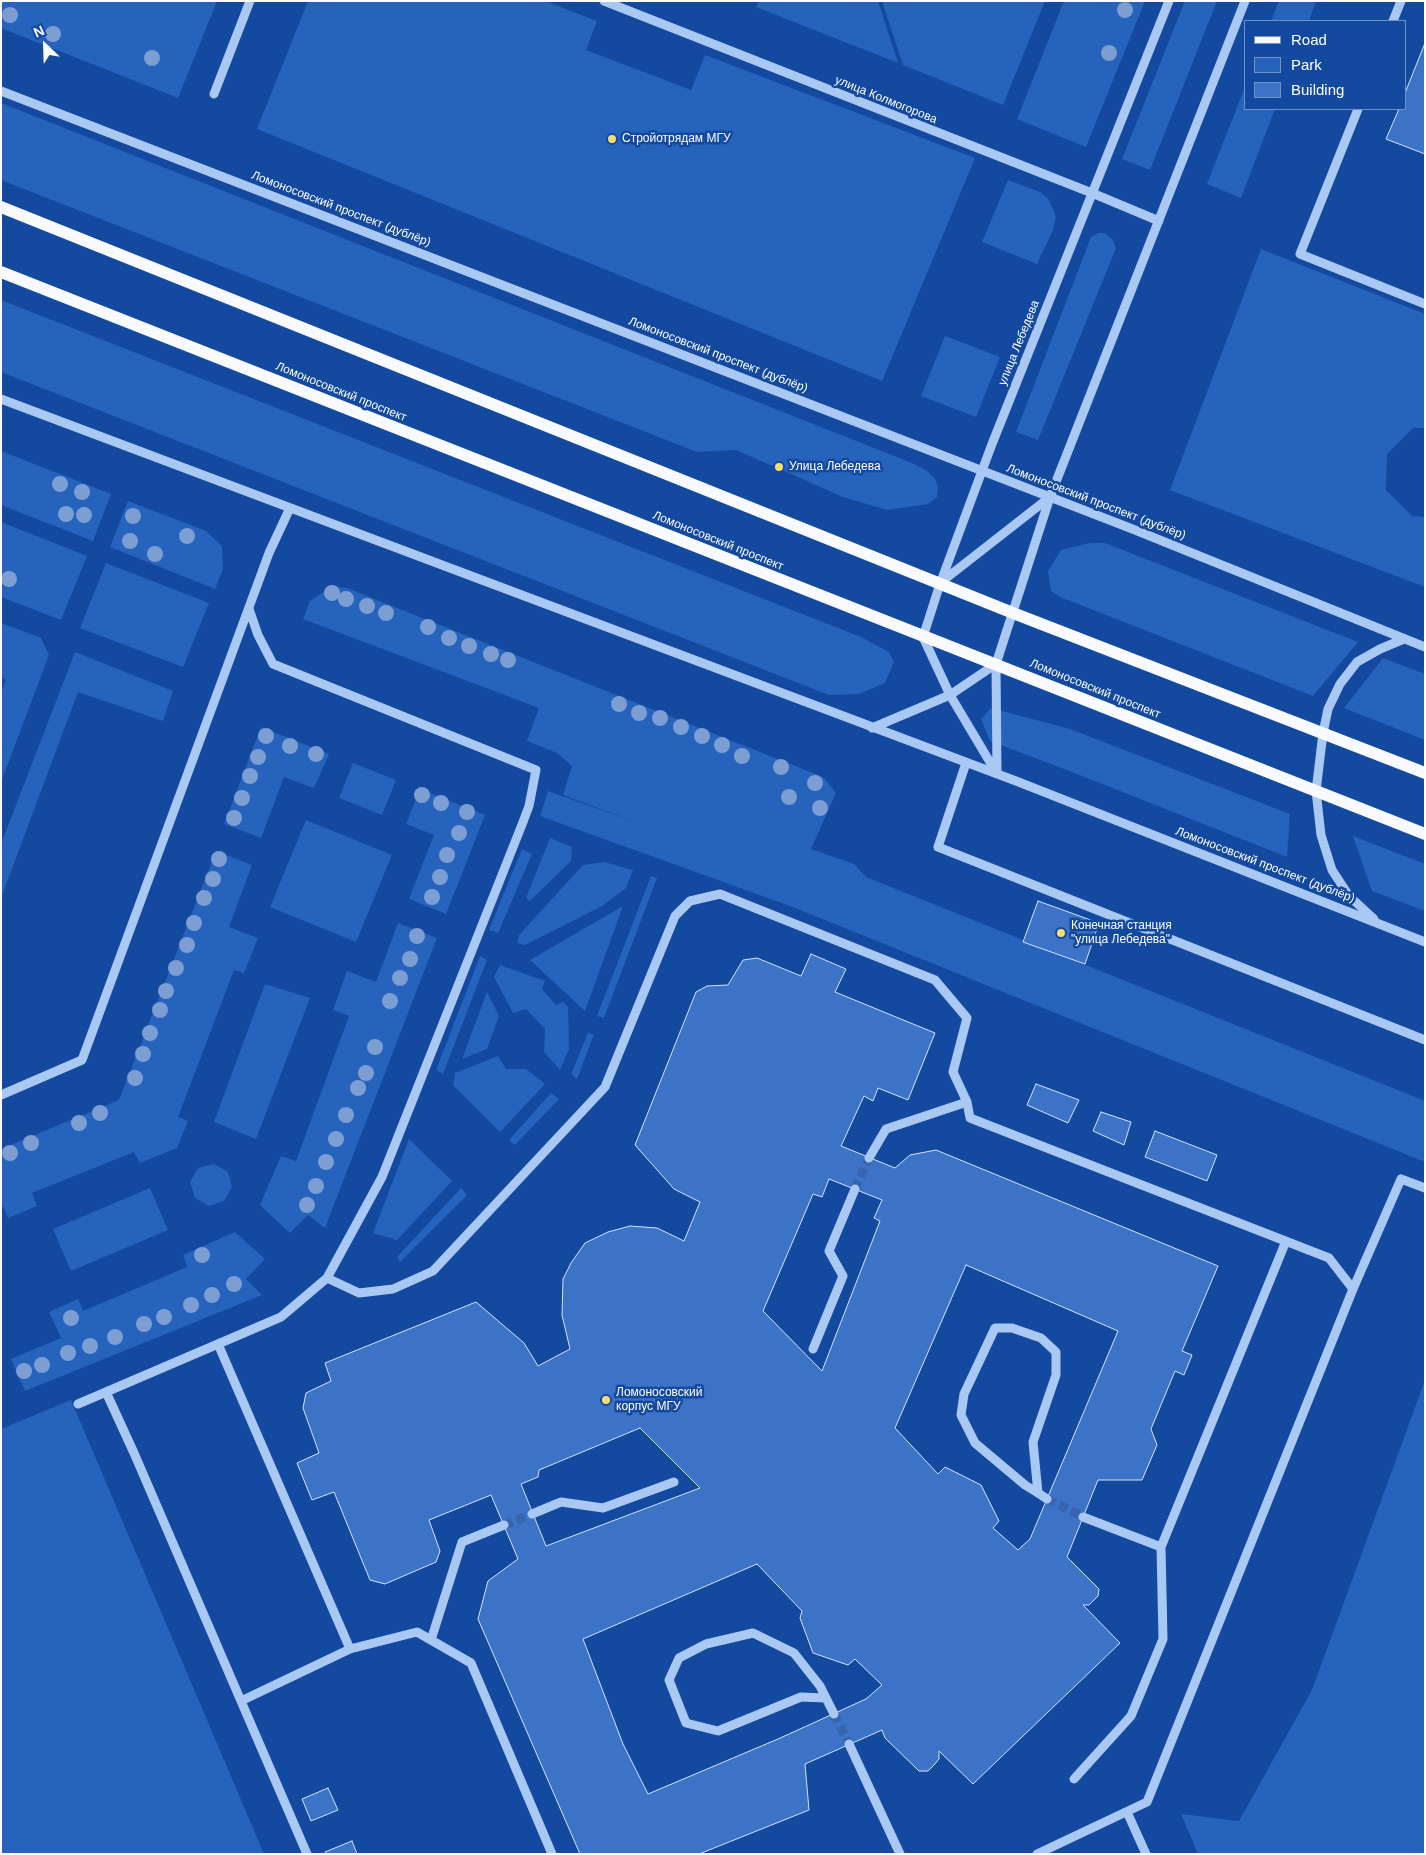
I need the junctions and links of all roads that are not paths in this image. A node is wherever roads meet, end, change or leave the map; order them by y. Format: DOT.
graph roads {
  1 [pos="250,1"];
  2 [pos="604,1"];
  3 [pos="1169,1"];
  4 [pos="1245,1"];
  5 [pos="1400,1"];
  6 [pos="1392,20"];
  7 [pos="1,91"];
  8 [pos="214,94"];
  9 [pos="1358,110"];
  10 [pos="1092,193"];
  11 [pos="1,207"];
  12 [pos="1159,221"];
  13 [pos="1,272"];
  14 [pos="1425,304"];
  15 [pos="1,399"];
  16 [pos="982,471"];
  17 [pos="1050,497"];
  18 [pos="290,508"];
  19 [pos="940,584"];
  20 [pos="249,609"];
  21 [pos="1013,613"];
  22 [pos="923,637"];
  23 [pos="1404,639"];
  24 [pos="1425,647"];
  25 [pos="996,664"];
  26 [pos="950,695"];
  27 [pos="872,728"];
  28 [pos="1323,733"];
  29 [pos="966,762"];
  30 [pos="1425,773"];
  31 [pos="997,774"];
  32 [pos="1316,791"];
  33 [pos="1425,834"];
  34 [pos="1378,923"];
  35 [pos="1425,942"];
  36 [pos="1425,1040"];
  37 [pos="1,1095"];
  38 [pos="967,1102"];
  39 [pos="869,1158"];
  40 [pos="1425,1188"];
  41 [pos="854,1189"];
  42 [pos="1286,1241"];
  43 [pos="327,1278"];
  44 [pos="1353,1290"];
  45 [pos="218,1344"];
  46 [pos="813,1349"];
  47 [pos="106,1392"];
  48 [pos="78,1404"];
  49 [pos="674,1482"];
  50 [pos="1038,1493"];
  51 [pos="1047,1500"];
  52 [pos="532,1514"];
  53 [pos="1083,1517"];
  54 [pos="504,1526"];
  55 [pos="1161,1547"];
  56 [pos="430,1640"];
  57 [pos="350,1649"];
  58 [pos="826,1698"];
  59 [pos="241,1701"];
  60 [pos="834,1714"];
  61 [pos="849,1744"];
  62 [pos="1074,1779"];
  63 [pos="1127,1812"];
  64 [pos="307,1854"];
  65 [pos="552,1854"];
  66 [pos="900,1854"];
  67 [pos="1037,1854"];
  68 [pos="1146,1854"];
  1 -- 8 [label="street"];
  2 -- 10 [label="street, улица Колмогорова"];
  3 -- 10 [label="street, улица Лебедева"];
  4 -- 12 [label="street"];
  5 -- 6 [label="street"];
  7 -- 16 [label="street, Ломоносовский проспект (дублёр)"];
  9 -- 14 [label="street"];
  10 -- 12 [label="street, улица Колмогорова"];
  10 -- 16 [label="street, улица Лебедева"];
  11 -- 19 [label="main road"];
  12 -- 17 [label="street"];
  13 -- 22 [label="main road, Ломоносовский проспект"];
  15 -- 18 [label="street, Ломоносовский проспект (дублёр)"];
  16 -- 17 [label="street, Ломоносовский проспект (дублёр)"];
  16 -- 19 [label="street, улица Лебедева"];
  17 -- 19 [label="street"];
  17 -- 21 [label="street"];
  17 -- 23 [label="street, Ломоносовский проспект (дублёр)"];
  18 -- 20 [label="street"];
  18 -- 27 [label="street, Ломоносовский проспект (дублёр)"];
  19 -- 21 [label="main road"];
  19 -- 22 [label="street, улица Лебедева"];
  20 -- 37 [label="street"];
  20 -- 43 [label="street"];
  21 -- 25 [label="street"];
  21 -- 28 [label="main road"];
  22 -- 25 [label="main road, Ломоносовский проспект"];
  22 -- 26 [label="street"];
  23 -- 24 [label="street, Ломоносовский проспект (дублёр)"];
  23 -- 28 [label="street"];
  25 -- 26 [label="street"];
  25 -- 31 [label="street"];
  25 -- 32 [label="main road, Ломоносовский проспект"];
  26 -- 27 [label="street"];
  26 -- 31 [label="street"];
  27 -- 29 [label="street, Ломоносовский проспект (дублёр)"];
  28 -- 30 [label="main road"];
  28 -- 32 [label="street"];
  29 -- 31 [label="street, Ломоносовский проспект (дублёр)"];
  29 -- 36 [label="street"];
  31 -- 34 [label="street, Ломоносовский проспект (дублёр)"];
  32 -- 33 [label="main road, Ломоносовский проспект"];
  32 -- 34 [label="street"];
  34 -- 35 [label="street, Ломоносовский проспект (дублёр)"];
  38 -- 39 [label="street"];
  38 -- 42 [label="street"];
  38 -- 43 [label="street"];
  40 -- 44 [label="street"];
  41 -- 46 [label="street"];
  42 -- 44 [label="street"];
  42 -- 55 [label="street"];
  43 -- 45 [label="street"];
  44 -- 63 [label="street"];
  45 -- 47 [label="street"];
  45 -- 57 [label="street"];
  47 -- 48 [label="street"];
  47 -- 59 [label="street"];
  49 -- 52 [label="street"];
  50 -- 50 [label="street"];
  50 -- 51 [label="street"];
  53 -- 55 [label="street"];
  54 -- 56 [label="street"];
  55 -- 62 [label="street"];
  56 -- 57 [label="street"];
  56 -- 65 [label="street"];
  57 -- 59 [label="street"];
  58 -- 58 [label="street"];
  58 -- 60 [label="street"];
  59 -- 64 [label="street"];
  61 -- 66 [label="street"];
  63 -- 67 [label="street"];
  63 -- 68 [label="street"];
}
